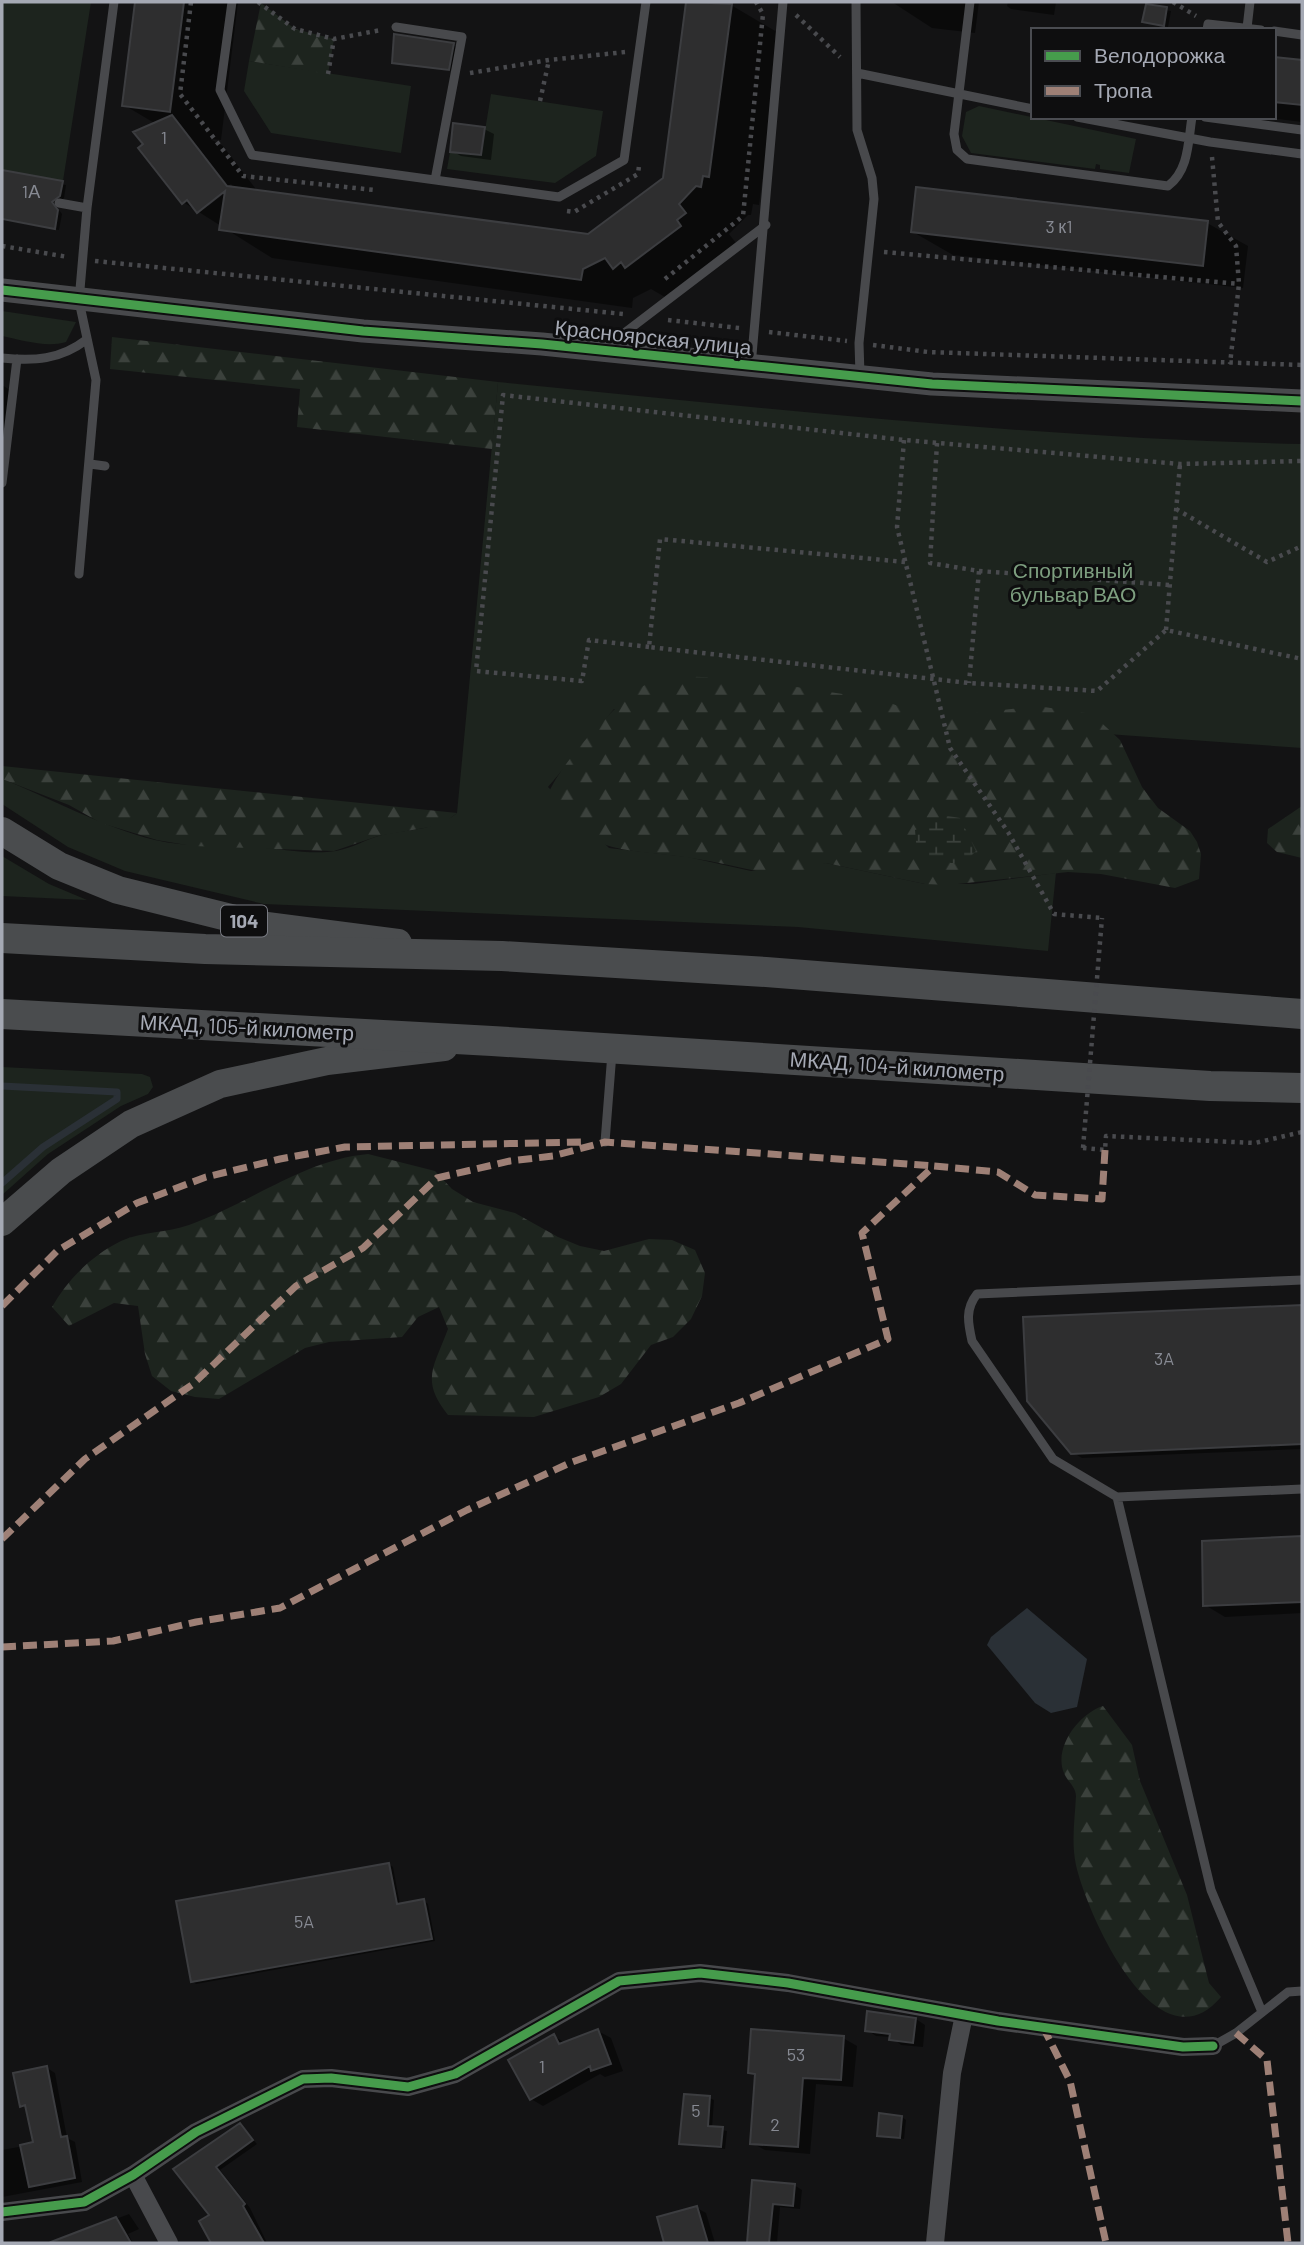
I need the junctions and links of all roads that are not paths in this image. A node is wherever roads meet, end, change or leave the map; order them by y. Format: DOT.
graph roads {
  1 [pos="114,2"];
  2 [pos="232,2"];
  3 [pos="646,2"];
  4 [pos="856,2"];
  5 [pos="970,2"];
  6 [pos="1250,2"];
  7 [pos="784,3"];
  8 [pos="396,27"];
  9 [pos="1208,27"];
  10 [pos="1247,28"];
  11 [pos="1276,31"];
  12 [pos="1302,35"];
  13 [pos="857,73"];
  14 [pos="958,92"];
  15 [pos="1031,108"];
  16 [pos="1088,119"];
  17 [pos="1192,119"];
  18 [pos="1220,119"];
  19 [pos="1302,130"];
  20 [pos="1189,138"];
  21 [pos="1302,154"];
  22 [pos="435,180"];
  23 [pos="59,203"];
  24 [pos="87,208"];
  25 [pos="766,225"];
  26 [pos="2,290"];
  27 [pos="79,301"];
  28 [pos="86,340"];
  29 [pos="601,351"];
  30 [pos="2,358"];
  31 [pos="18,359"];
  32 [pos="751,366"];
  33 [pos="860,376"];
  34 [pos="1302,401"];
  35 [pos="90,464"];
  36 [pos="105,466"];
  37 [pos="2,483"];
  38 [pos="79,573"];
  39 [pos="2,831"];
  40 [pos="2,938"];
  41 [pos="502,956"];
  42 [pos="2,1014"];
  43 [pos="1302,1014"];
  44 [pos="492,1041"];
  45 [pos="613,1049"];
  46 [pos="1289,1093"];
  47 [pos="605,1142"];
  48 [pos="2,1222"];
  49 [pos="1302,1280"];
  50 [pos="1302,1489"];
  51 [pos="1117,1497"];
  52 [pos="1302,1991"];
  53 [pos="1262,2012"];
  54 [pos="964,2015"];
  55 [pos="1213,2046"];
  56 [pos="133,2175"];
  57 [pos="2,2212"];
  58 [pos="169,2243"];
  59 [pos="935,2243"];
  1 -- 24 [label="lane"];
  2 -- 22 [label="lane"];
  3 -- 22 [label="lane"];
  4 -- 13 [label="lane"];
  5 -- 14 [label="lane"];
  6 -- 10 [label="lane"];
  7 -- 25 [label="lane"];
  8 -- 22 [label="lane"];
  9 -- 10 [label="lane"];
  11 -- 12 [label="lane"];
  13 -- 14 [label="lane"];
  13 -- 33 [label="lane"];
  14 -- 15 [label="lane"];
  14 -- 20 [label="lane"];
  16 -- 20 [label="lane"];
  17 -- 20 [label="lane"];
  18 -- 19 [label="lane"];
  20 -- 21 [label="lane"];
  23 -- 24 [label="lane"];
  24 -- 27 [label="lane"];
  25 -- 29 [label="lane"];
  25 -- 32 [label="lane"];
  26 -- 27 [label="street, Красноярская улица"];
  27 -- 28 [label="lane"];
  27 -- 29 [label="street, Красноярская улица"];
  28 -- 31 [label="lane"];
  28 -- 35 [label="lane"];
  29 -- 32 [label="street, Красноярская улица"];
  30 -- 31 [label="lane"];
  31 -- 37 [label="lane"];
  32 -- 33 [label="street, Красноярская улица"];
  33 -- 34 [label="street, Красноярская улица"];
  35 -- 36 [label="lane"];
  35 -- 38 [label="lane"];
  39 -- 41 [label="main road, 104"];
  40 -- 41 [label="highway"];
  41 -- 43 [label="highway"];
  42 -- 44 [label="highway, МКАД, 105-й километр"];
  44 -- 45 [label="highway, МКАД, 104-й километр"];
  44 -- 48 [label="main road"];
  45 -- 46 [label="highway, МКАД, 104-й километр"];
  45 -- 47 [label="lane"];
  49 -- 51 [label="lane"];
  50 -- 51 [label="lane"];
  51 -- 53 [label="lane"];
  52 -- 53 [label="lane"];
  53 -- 55 [label="lane"];
  54 -- 55 [label="street"];
  54 -- 56 [label="street"];
  54 -- 59 [label="street"];
  56 -- 57 [label="street"];
  56 -- 58 [label="street"];
}
